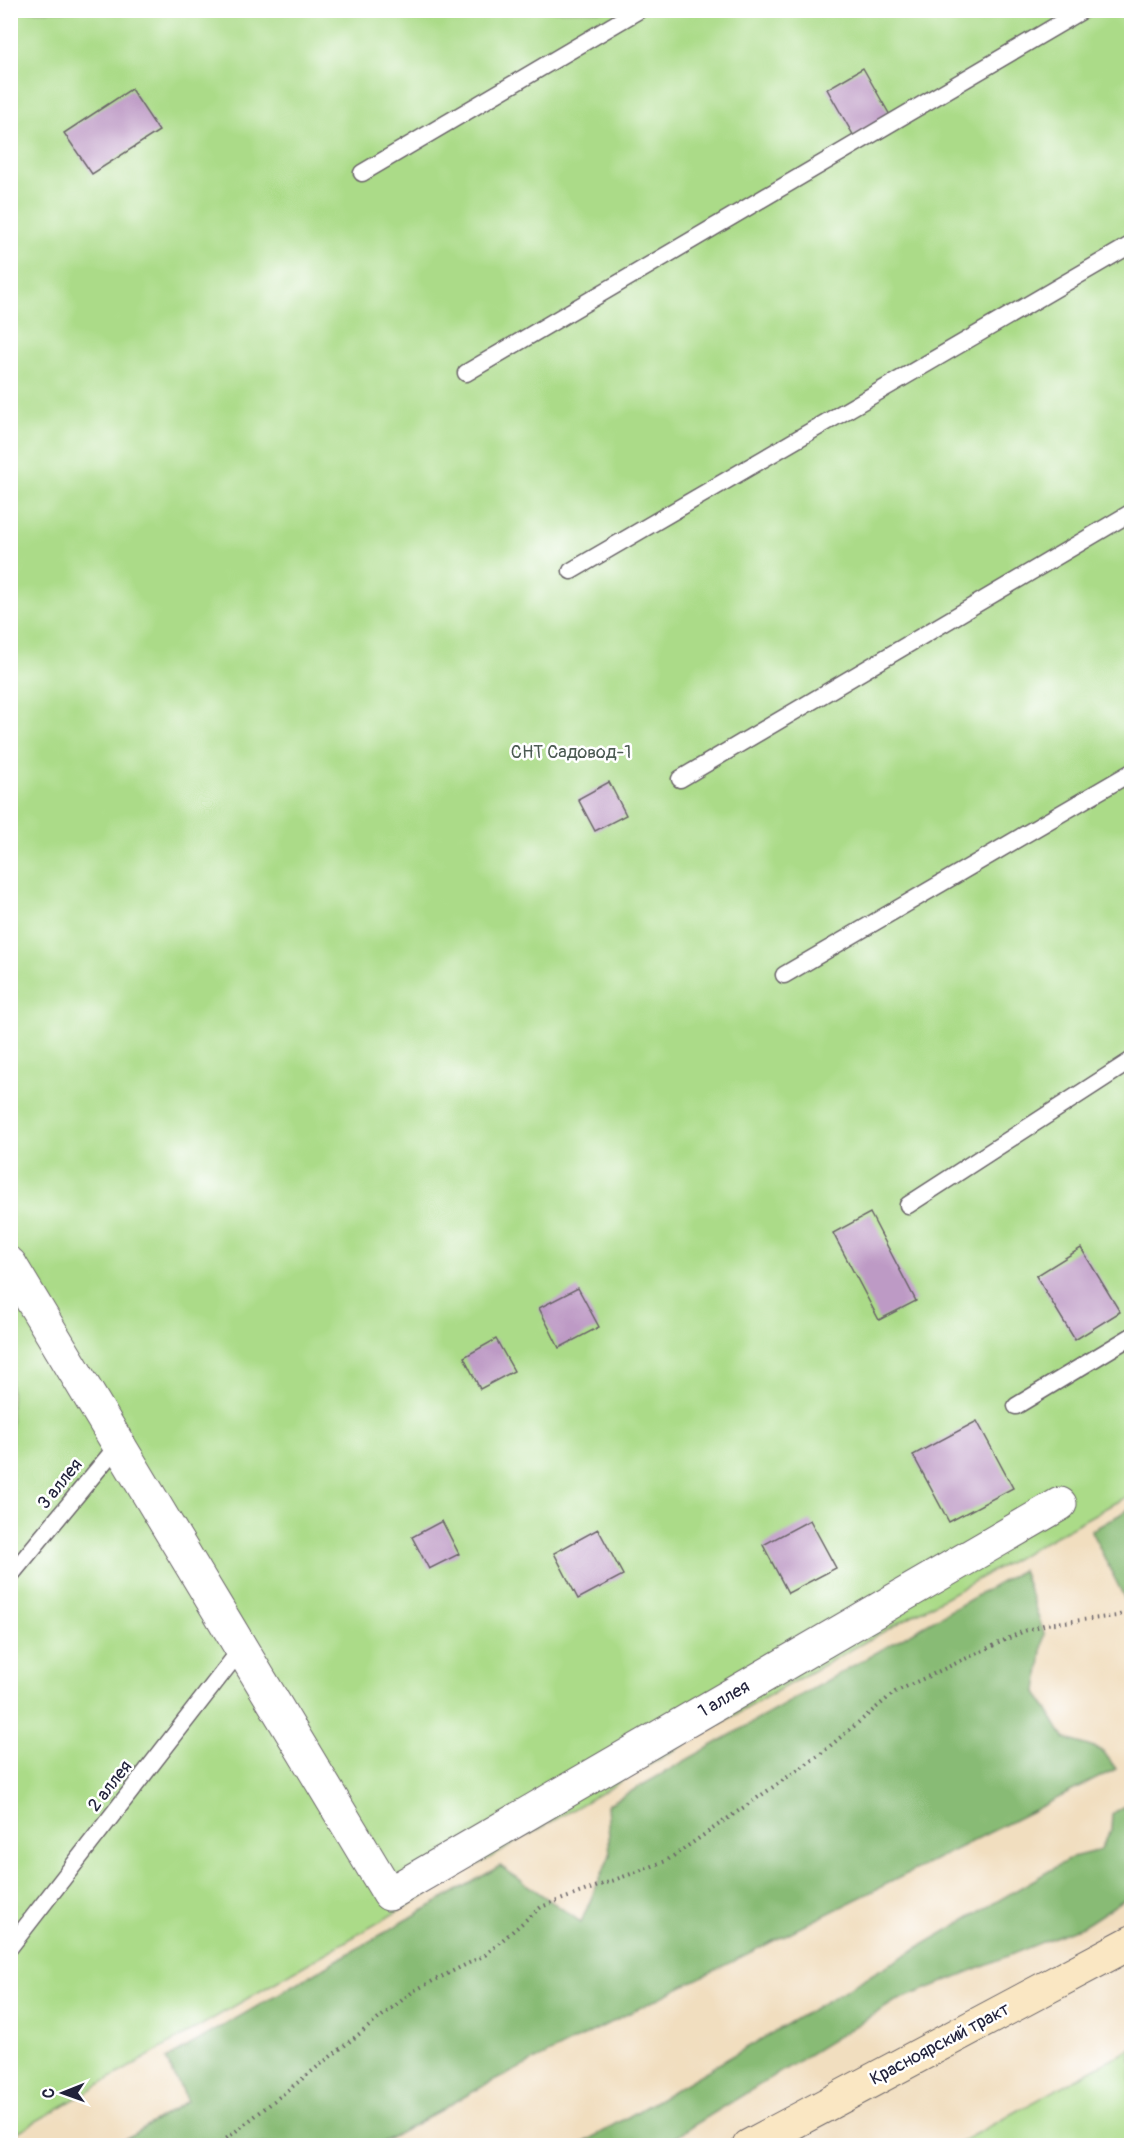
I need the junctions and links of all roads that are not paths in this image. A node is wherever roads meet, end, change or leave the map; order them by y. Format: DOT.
graph roads {
  1 [pos="639,10"];
  2 [pos="1083,10"];
  3 [pos="363,173"];
  4 [pos="1131,244"];
  5 [pos="466,373"];
  6 [pos="1131,512"];
  7 [pos="571,571"];
  8 [pos="1131,772"];
  9 [pos="680,779"];
  10 [pos="784,975"];
  11 [pos="1131,1060"];
  12 [pos="908,1205"];
  13 [pos="10,1264"];
  14 [pos="1131,1336"];
  15 [pos="1016,1406"];
  16 [pos="118,1445"];
  17 [pos="1060,1504"];
  18 [pos="10,1576"];
  19 [pos="241,1649"];
  20 [pos="1131,1942"];
  21 [pos="10,1947"];
  22 [pos="750,2145"];
  1 -- 3 [label="lane"];
  2 -- 5 [label="lane"];
  4 -- 7 [label="lane"];
  6 -- 9 [label="lane"];
  8 -- 10 [label="lane"];
  11 -- 12 [label="lane"];
  13 -- 16 [label="street"];
  14 -- 15 [label="lane"];
  16 -- 18 [label="lane, 3 аллея"];
  16 -- 19 [label="street"];
  17 -- 19 [label="street, 1 аллея"];
  19 -- 21 [label="lane, 2 аллея"];
  20 -- 22 [label="main road, Красноярский тракт"];
}
